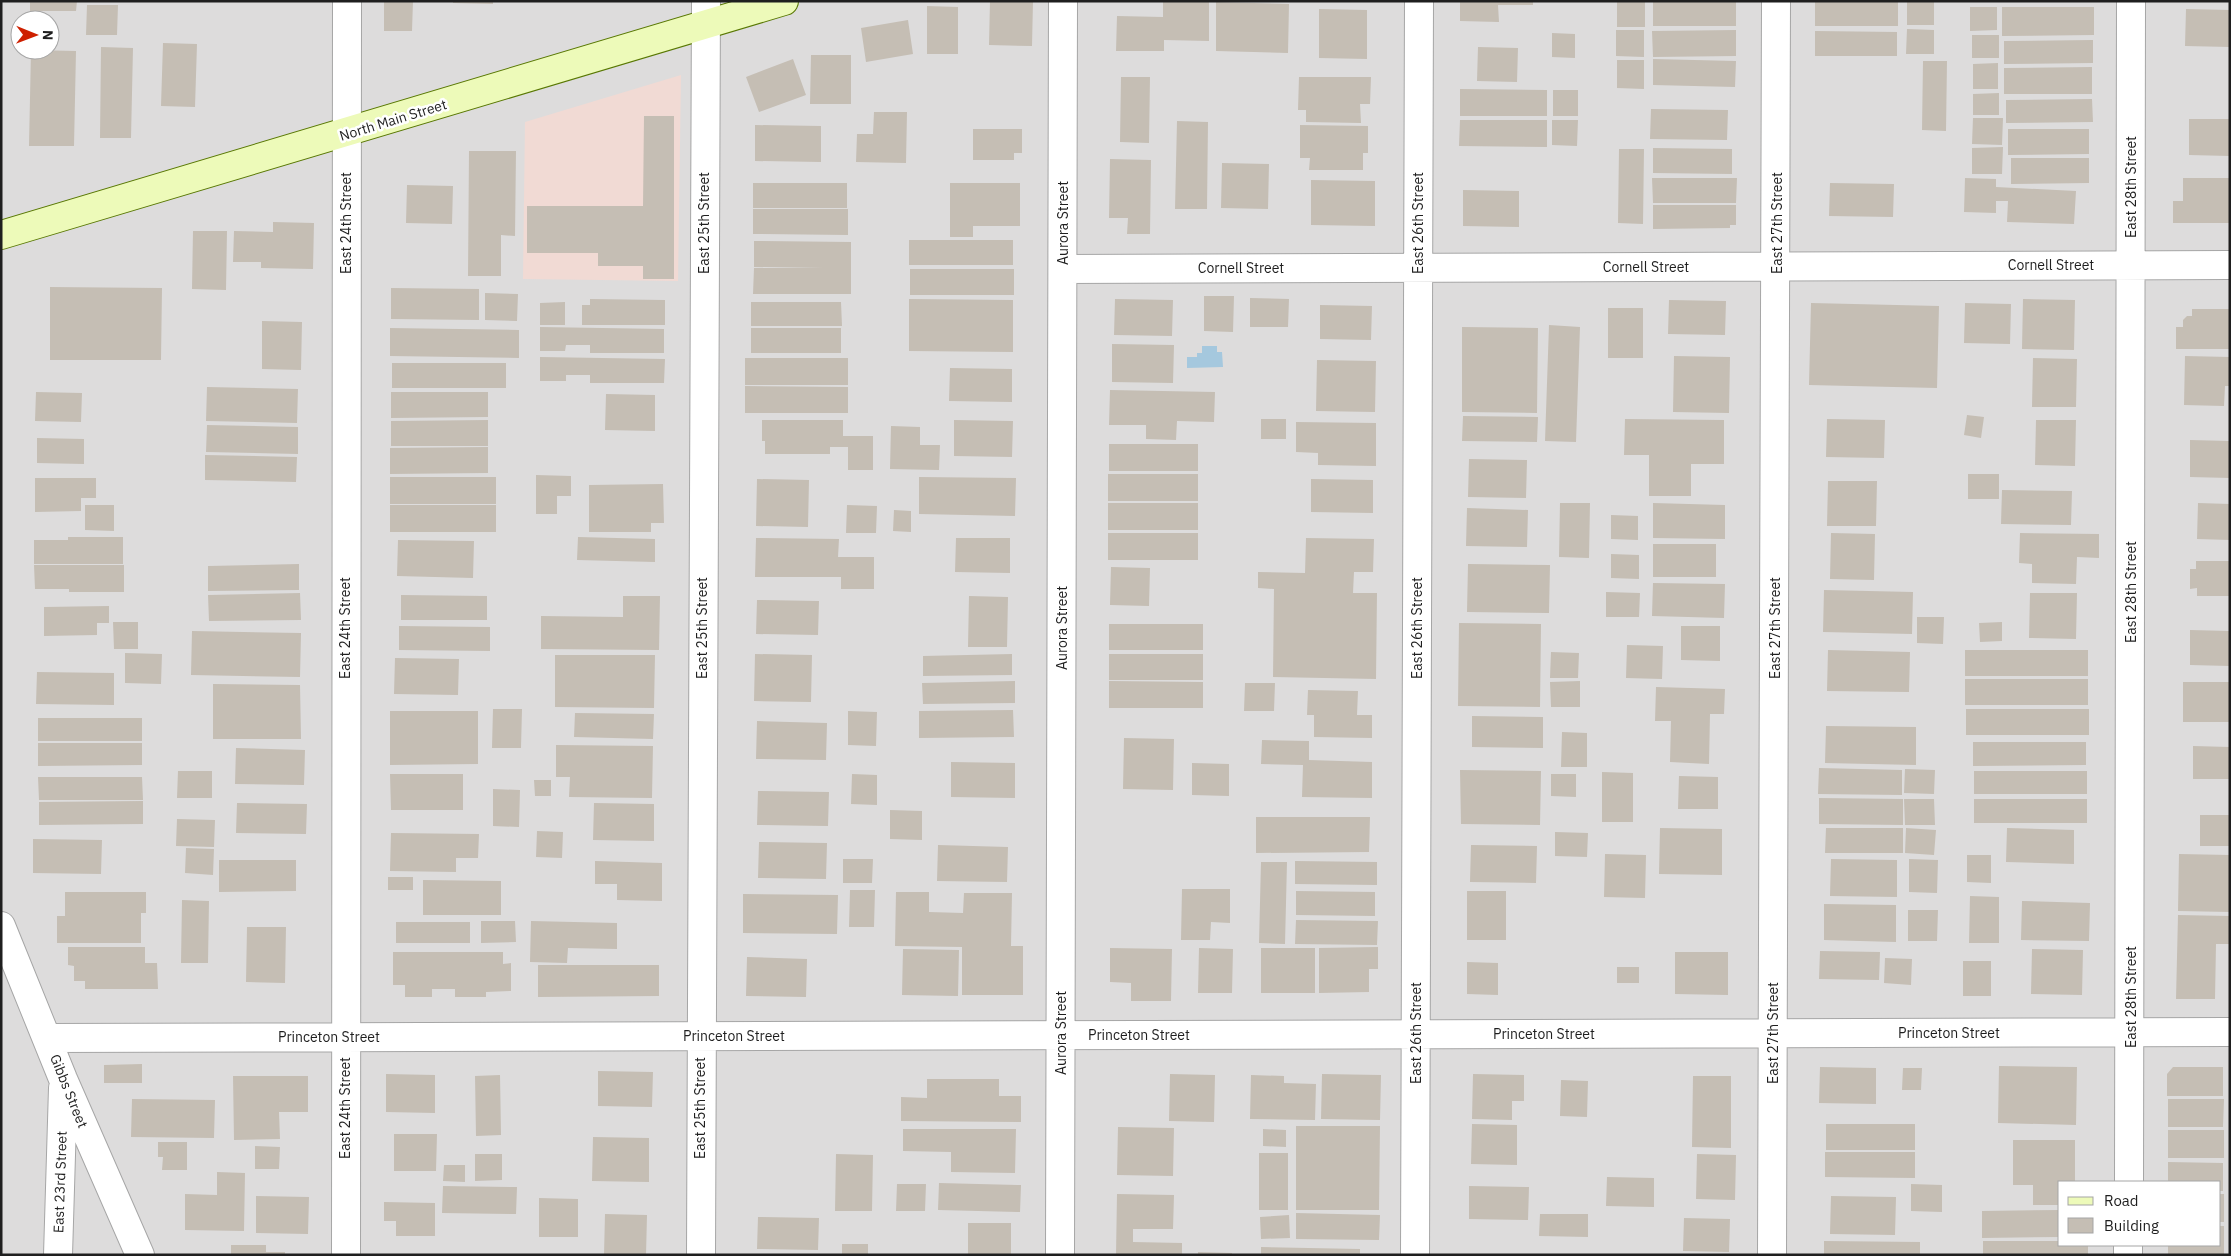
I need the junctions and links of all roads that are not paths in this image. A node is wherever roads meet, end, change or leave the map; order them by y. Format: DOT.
graph roads {
  1 [pos="348,1"];
  2 [pos="784,1"];
  3 [pos="1063,1"];
  4 [pos="1419,1"];
  5 [pos="1776,1"];
  6 [pos="2131,1"];
  7 [pos="706,13"];
  8 [pos="347,133"];
  9 [pos="1,235"];
  10 [pos="2131,265"];
  11 [pos="2230,265"];
  12 [pos="1777,266"];
  13 [pos="1418,268"];
  14 [pos="1063,269"];
  15 [pos="1,926"];
  16 [pos="2131,1032"];
  17 [pos="2230,1032"];
  18 [pos="1416,1034"];
  19 [pos="1772,1034"];
  20 [pos="1060,1035"];
  21 [pos="700,1036"];
  22 [pos="345,1037"];
  23 [pos="48,1038"];
  24 [pos="63,1079"];
  25 [pos="2129,1181"];
  26 [pos="58,1255"];
  27 [pos="140,1255"];
  28 [pos="346,1255"];
  29 [pos="700,1255"];
  30 [pos="1060,1255"];
  31 [pos="1415,1255"];
  32 [pos="1772,1255"];
  1 -- 8 [label="street, East 24th Street"];
  2 -- 7 [label="main road, North Main Street"];
  3 -- 14 [label="street, Aurora Street"];
  4 -- 13 [label="street, East 26th Street"];
  5 -- 12 [label="street, East 27th Street"];
  6 -- 10 [label="street, East 28th Street"];
  7 -- 8 [label="main road, North Main Street"];
  7 -- 21 [label="street, East 25th Street"];
  8 -- 9 [label="main road, North Main Street"];
  8 -- 22 [label="street, East 24th Street"];
  10 -- 11 [label="street, Cornell Street"];
  10 -- 12 [label="street, Cornell Street"];
  10 -- 16 [label="street, East 28th Street"];
  12 -- 13 [label="street, Cornell Street"];
  12 -- 19 [label="street, East 27th Street"];
  13 -- 14 [label="street, Cornell Street"];
  13 -- 18 [label="street, East 26th Street"];
  14 -- 20 [label="street, Aurora Street"];
  15 -- 23 [label="street, Gibbs Street"];
  16 -- 17 [label="street, Princeton Street"];
  16 -- 19 [label="street, Princeton Street"];
  16 -- 25 [label="street, East 28th Street"];
  18 -- 19 [label="street, Princeton Street"];
  18 -- 20 [label="street, Princeton Street"];
  18 -- 31 [label="street, East 26th Street"];
  19 -- 32 [label="street, East 27th Street"];
  20 -- 21 [label="street, Princeton Street"];
  20 -- 30 [label="street, Aurora Street"];
  21 -- 22 [label="street, Princeton Street"];
  21 -- 29 [label="street, East 25th Street"];
  22 -- 23 [label="street, Princeton Street"];
  22 -- 28 [label="street, East 24th Street"];
  23 -- 24 [label="street, Gibbs Street"];
  24 -- 26 [label="street, East 23rd Street"];
  24 -- 27 [label="street, Gibbs Street"];
}
